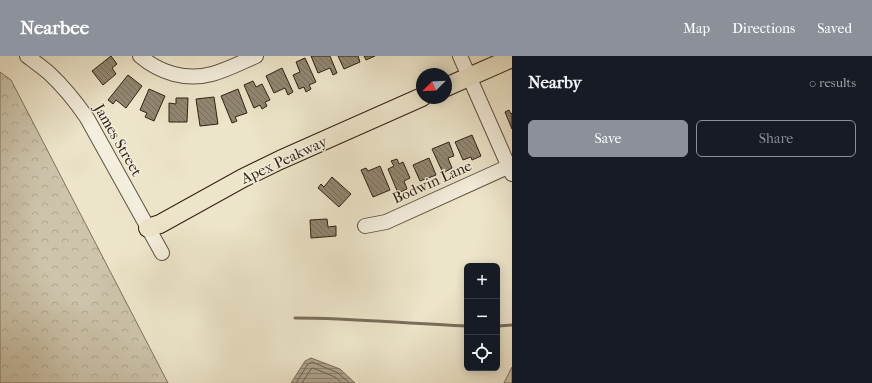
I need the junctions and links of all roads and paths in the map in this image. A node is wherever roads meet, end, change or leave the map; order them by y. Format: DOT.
graph roads {
  1 [pos="27,56"];
  2 [pos="140,56"];
  3 [pos="256,56"];
  4 [pos="460,56"];
  5 [pos="512,58"];
  6 [pos="469,77"];
  7 [pos="452,84"];
  8 [pos="416,101"];
  9 [pos="511,169"];
  10 [pos="365,226"];
  11 [pos="148,228"];
  12 [pos="162,254"];
  1 -- 11 [label="street, James Street"];
  2 -- 3 [label="street"];
  4 -- 6 [label="street"];
  5 -- 6 [label="main road"];
  6 -- 7 [label="main road"];
  6 -- 9 [label="street"];
  8 -- 11 [label="main road, Apex Peakway"];
  9 -- 10 [label="street, Bodwin Lane"];
  11 -- 12 [label="street, James Street"];
}
